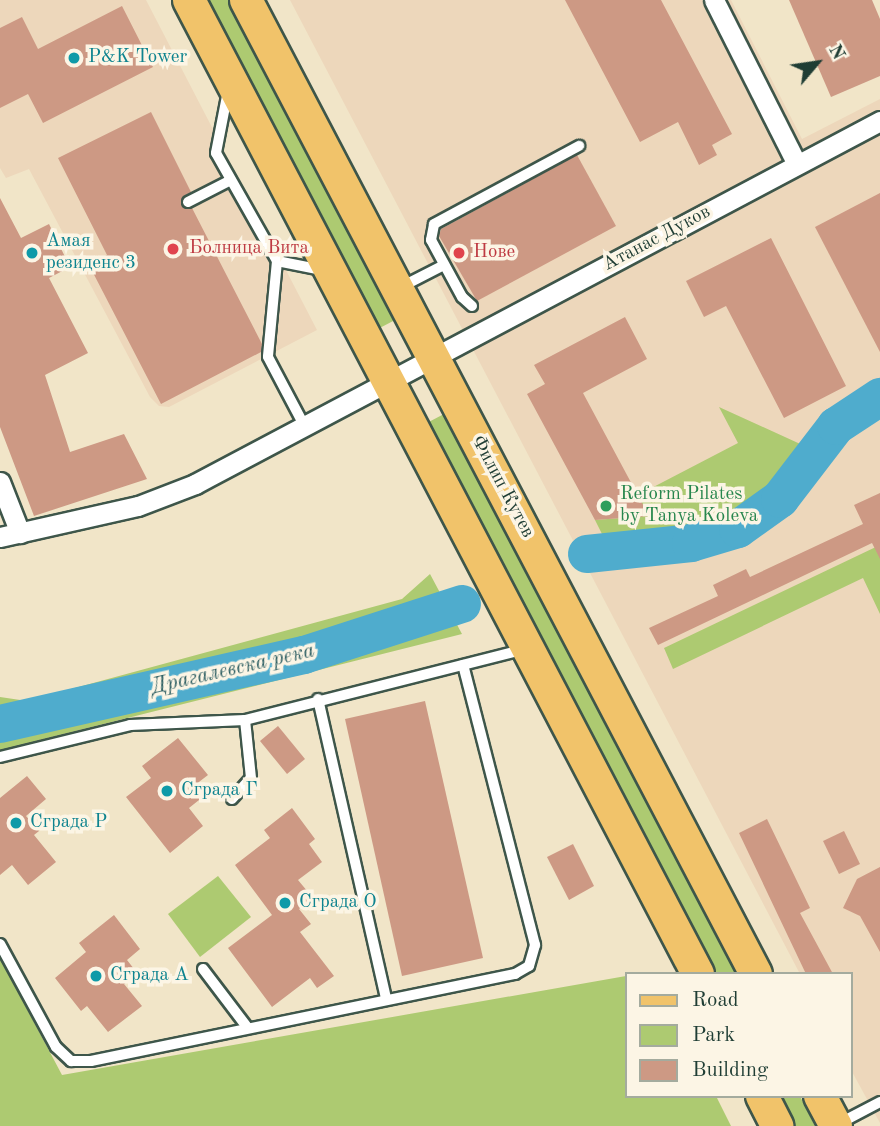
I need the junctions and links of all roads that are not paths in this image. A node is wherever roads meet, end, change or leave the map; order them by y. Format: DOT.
graph roads {
  1 [pos="190,0"];
  2 [pos="246,0"];
  3 [pos="714,0"];
  4 [pos="230,77"];
  5 [pos="880,121"];
  6 [pos="579,146"];
  7 [pos="797,164"];
  8 [pos="231,180"];
  9 [pos="188,202"];
  10 [pos="277,261"];
  11 [pos="444,265"];
  12 [pos="331,272"];
  13 [pos="398,288"];
  14 [pos="472,306"];
  15 [pos="433,356"];
  16 [pos="388,380"];
  17 [pos="304,425"];
  18 [pos="0,482"];
  19 [pos="20,533"];
  20 [pos="0,537"];
  21 [pos="528,648"];
  22 [pos="463,665"];
  23 [pos="318,699"];
  24 [pos="246,720"];
  25 [pos="0,757"];
  26 [pos="232,799"];
  27 [pos="0,944"];
  28 [pos="203,969"];
  29 [pos="697,972"];
  30 [pos="755,972"];
  31 [pos="386,999"];
  32 [pos="247,1027"];
  33 [pos="763,1098"];
  34 [pos="821,1098"];
  35 [pos="880,1102"];
  36 [pos="777,1126"];
  37 [pos="836,1126"];
  1 -- 4 [label="main road"];
  2 -- 13 [label="main road, Филип Кутев"];
  3 -- 7 [label="street"];
  4 -- 8 [label="lane"];
  4 -- 12 [label="main road"];
  5 -- 7 [label="street, Атанас Дуков"];
  6 -- 11 [label="lane"];
  7 -- 15 [label="street, Атанас Дуков"];
  8 -- 9 [label="lane"];
  8 -- 10 [label="lane"];
  10 -- 12 [label="lane"];
  10 -- 17 [label="lane"];
  11 -- 13 [label="lane"];
  11 -- 14 [label="lane"];
  12 -- 16 [label="main road"];
  13 -- 15 [label="main road, Филип Кутев"];
  15 -- 16 [label="street, Атанас Дуков"];
  15 -- 30 [label="main road, Филип Кутев"];
  16 -- 17 [label="street, Атанас Дуков"];
  16 -- 21 [label="main road"];
  17 -- 19 [label="street, Атанас Дуков"];
  18 -- 19 [label="street"];
  19 -- 20 [label="street, Атанас Дуков"];
  21 -- 22 [label="lane"];
  21 -- 29 [label="main road"];
  22 -- 23 [label="lane"];
  22 -- 31 [label="lane"];
  23 -- 24 [label="lane"];
  23 -- 31 [label="lane"];
  24 -- 25 [label="lane"];
  24 -- 26 [label="lane"];
  27 -- 32 [label="lane"];
  28 -- 32 [label="lane"];
  31 -- 32 [label="lane"];
  33 -- 36 [label="main road"];
  34 -- 37 [label="main road"];
  35 -- 37 [label="lane"];
}
